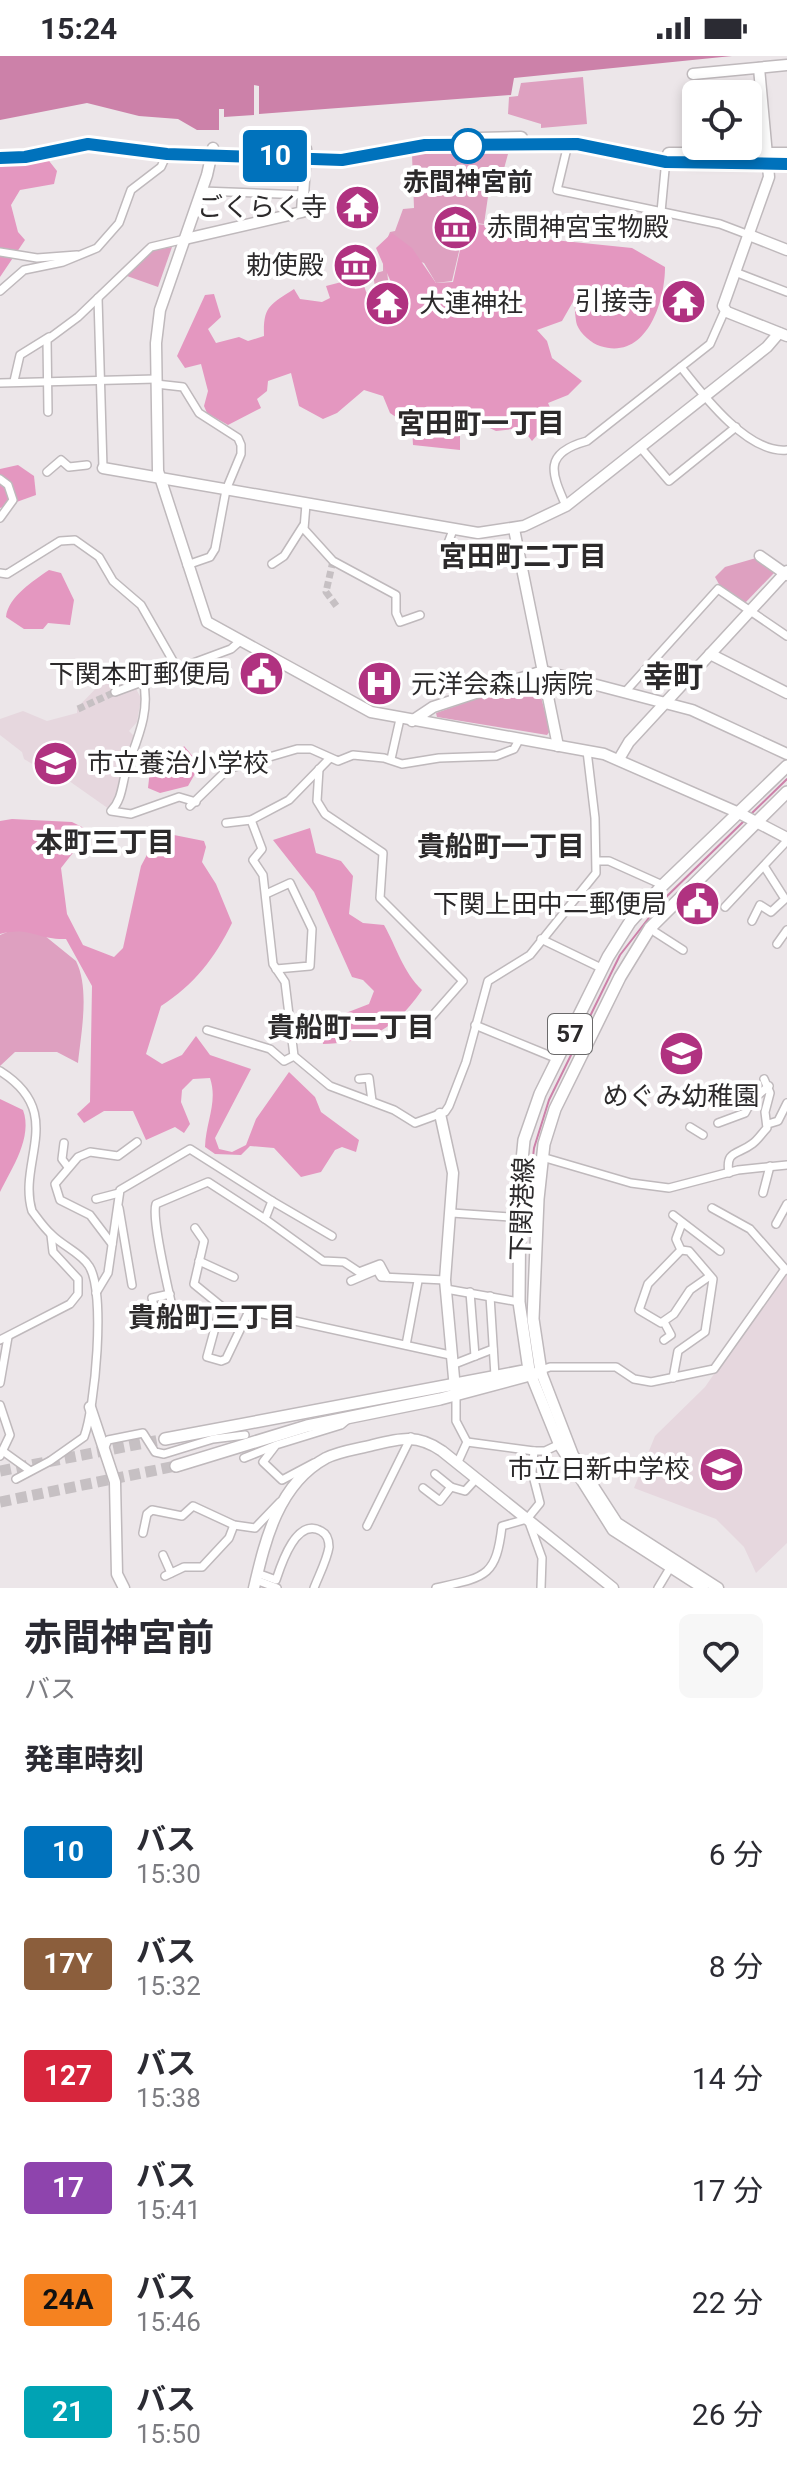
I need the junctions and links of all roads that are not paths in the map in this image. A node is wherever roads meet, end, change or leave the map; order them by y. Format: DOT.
graph roads {
  1 [pos="787,65"];
  2 [pos="759,68"];
  3 [pos="693,74"];
  4 [pos="568,144"];
  5 [pos="0,150"];
  6 [pos="212,152"];
  7 [pos="305,153"];
  8 [pos="167,154"];
  9 [pos="787,154"];
  10 [pos="0,157"];
  11 [pos="666,158"];
  12 [pos="769,160"];
  13 [pos="787,164"];
  14 [pos="202,191"];
  15 [pos="304,195"];
  16 [pos="661,212"];
  17 [pos="749,235"];
  18 [pos="185,239"];
  19 [pos="787,250"];
  20 [pos="0,252"];
  21 [pos="78,257"];
  22 [pos="735,272"];
  23 [pos="0,291"];
  24 [pos="787,292"];
  25 [pos="98,298"];
  26 [pos="725,310"];
  27 [pos="783,334"];
  28 [pos="50,337"];
  29 [pos="681,367"];
  30 [pos="101,380"];
  31 [pos="14,381"];
  32 [pos="47,381"];
  33 [pos="156,382"];
  34 [pos="0,383"];
  35 [pos="704,397"];
  36 [pos="48,412"];
  37 [pos="736,427"];
  38 [pos="640,447"];
  39 [pos="787,450"];
  40 [pos="87,465"];
  41 [pos="103,468"];
  42 [pos="47,472"];
  43 [pos="159,478"];
  44 [pos="0,479"];
  45 [pos="226,490"];
  46 [pos="306,504"];
  47 [pos="566,506"];
  48 [pos="0,518"];
  49 [pos="303,526"];
  50 [pos="514,529"];
  51 [pos="453,530"];
  52 [pos="760,556"];
  53 [pos="272,564"];
  54 [pos="187,565"];
  55 [pos="450,566"];
  56 [pos="0,573"];
  57 [pos="786,573"];
  58 [pos="750,610"];
  59 [pos="420,615"];
  60 [pos="787,636"];
  61 [pos="239,642"];
  62 [pos="710,654"];
  63 [pos="177,668"];
  64 [pos="543,671"];
  65 [pos="143,680"];
  66 [pos="115,692"];
  67 [pos="625,692"];
  68 [pos="787,693"];
  69 [pos="665,703"];
  70 [pos="406,720"];
  71 [pos="519,740"];
  72 [pos="558,746"];
  73 [pos="587,751"];
  74 [pos="787,754"];
  75 [pos="329,759"];
  76 [pos="391,759"];
  77 [pos="619,759"];
  78 [pos="787,766"];
  79 [pos="319,769"];
  80 [pos="787,792"];
  81 [pos="747,817"];
  82 [pos="251,820"];
  83 [pos="226,823"];
  84 [pos="786,841"];
  85 [pos="598,861"];
  86 [pos="764,866"];
  87 [pos="667,891"];
  88 [pos="266,894"];
  89 [pos="725,907"];
  90 [pos="752,921"];
  91 [pos="787,930"];
  92 [pos="655,932"];
  93 [pos="541,939"];
  94 [pos="777,944"];
  95 [pos="683,950"];
  96 [pos="276,969"];
  97 [pos="602,969"];
  98 [pos="618,976"];
  99 [pos="426,1023"];
  100 [pos="475,1025"];
  101 [pos="207,1030"];
  102 [pos="294,1056"];
  103 [pos="557,1059"];
  104 [pos="574,1067"];
  105 [pos="2,1075"];
  106 [pos="359,1079"];
  107 [pos="372,1101"];
  108 [pos="787,1103"];
  109 [pos="440,1114"];
  110 [pos="718,1123"];
  111 [pos="768,1124"];
  112 [pos="690,1127"];
  113 [pos="703,1135"];
  114 [pos="138,1138"];
  115 [pos="64,1143"];
  116 [pos="536,1145"];
  117 [pos="787,1165"];
  118 [pos="770,1166"];
  119 [pos="68,1167"];
  120 [pos="729,1173"];
  121 [pos="119,1193"];
  122 [pos="763,1193"];
  123 [pos="96,1199"];
  124 [pos="272,1201"];
  125 [pos="787,1204"];
  126 [pos="118,1206"];
  127 [pos="712,1208"];
  128 [pos="452,1213"];
  129 [pos="673,1215"];
  130 [pos="265,1219"];
  131 [pos="537,1219"];
  132 [pos="521,1220"];
  133 [pos="682,1223"];
  134 [pos="776,1224"];
  135 [pos="195,1228"];
  136 [pos="51,1235"];
  137 [pos="332,1236"];
  138 [pos="112,1244"];
  139 [pos="681,1250"];
  140 [pos="720,1251"];
  141 [pos="199,1261"];
  142 [pos="786,1270"];
  143 [pos="710,1276"];
  144 [pos="234,1277"];
  145 [pos="387,1277"];
  146 [pos="351,1281"];
  147 [pos="418,1281"];
  148 [pos="446,1284"];
  149 [pos="132,1285"];
  150 [pos="470,1292"];
  151 [pos="96,1293"];
  152 [pos="170,1294"];
  153 [pos="490,1296"];
  154 [pos="519,1302"];
  155 [pos="664,1322"];
  156 [pos="4,1339"];
  157 [pos="664,1340"];
  158 [pos="406,1345"];
  159 [pos="493,1349"];
  160 [pos="475,1356"];
  161 [pos="451,1360"];
  162 [pos="533,1373"];
  163 [pos="495,1376"];
  164 [pos="673,1378"];
  165 [pos="0,1383"];
  166 [pos="455,1389"];
  167 [pos="0,1405"];
  168 [pos="90,1407"];
  169 [pos="345,1412"];
  170 [pos="2,1419"];
  171 [pos="411,1437"];
  172 [pos="165,1439"];
  173 [pos="245,1441"];
  174 [pos="467,1442"];
  175 [pos="563,1442"];
  176 [pos="276,1445"];
  177 [pos="102,1451"];
  178 [pos="534,1451"];
  179 [pos="2,1454"];
  180 [pos="324,1459"];
  181 [pos="457,1464"];
  182 [pos="176,1466"];
  183 [pos="29,1470"];
  184 [pos="435,1474"];
  185 [pos="16,1479"];
  186 [pos="476,1479"];
  187 [pos="451,1487"];
  188 [pos="423,1488"];
  189 [pos="282,1501"];
  190 [pos="527,1519"];
  191 [pos="234,1525"];
  192 [pos="367,1526"];
  193 [pos="143,1533"];
  194 [pos="163,1555"];
  195 [pos="670,1568"];
  196 [pos="256,1580"];
  197 [pos="124,1588"];
  198 [pos="277,1588"];
  199 [pos="314,1588"];
  200 [pos="436,1588"];
  201 [pos="541,1588"];
  202 [pos="613,1588"];
  203 [pos="658,1588"];
  204 [pos="703,1588"];
  205 [pos="718,1588"];
  1 -- 2 [label="street"];
  2 -- 3 [label="street"];
  2 -- 12 [label="street"];
  4 -- 7 [label="highway"];
  4 -- 11 [label="highway"];
  4 -- 16 [label="street"];
  5 -- 6 [label="highway"];
  6 -- 7 [label="highway"];
  6 -- 8 [label="highway"];
  6 -- 14 [label="street"];
  7 -- 11 [label="highway"];
  7 -- 15 [label="street"];
  8 -- 10 [label="highway"];
  8 -- 21 [label="street"];
  9 -- 12 [label="highway"];
  11 -- 12 [label="highway"];
  11 -- 16 [label="street"];
  12 -- 13 [label="highway"];
  12 -- 17 [label="street"];
  14 -- 15 [label="street"];
  14 -- 18 [label="street"];
  15 -- 18 [label="street"];
  16 -- 17 [label="street"];
  17 -- 19 [label="street"];
  17 -- 22 [label="street"];
  18 -- 25 [label="street"];
  18 -- 33 [label="street"];
  20 -- 21 [label="street"];
  21 -- 23 [label="street"];
  22 -- 24 [label="street"];
  22 -- 26 [label="street"];
  25 -- 28 [label="street"];
  25 -- 30 [label="street"];
  26 -- 27 [label="street"];
  26 -- 29 [label="street"];
  27 -- 35 [label="street"];
  28 -- 31 [label="street"];
  28 -- 32 [label="street"];
  29 -- 35 [label="street"];
  29 -- 47 [label="street"];
  30 -- 32 [label="street"];
  30 -- 33 [label="street"];
  30 -- 41 [label="street"];
  31 -- 32 [label="street"];
  31 -- 34 [label="street"];
  32 -- 36 [label="street"];
  33 -- 43 [label="street"];
  33 -- 45 [label="street"];
  35 -- 37 [label="street"];
  35 -- 38 [label="street"];
  37 -- 38 [label="street"];
  37 -- 39 [label="street"];
  38 -- 47 [label="street"];
  40 -- 42 [label="street"];
  41 -- 43 [label="street"];
  43 -- 45 [label="street"];
  43 -- 54 [label="street"];
  44 -- 48 [label="street"];
  45 -- 46 [label="street"];
  45 -- 54 [label="street"];
  46 -- 49 [label="street"];
  46 -- 51 [label="street"];
  47 -- 50 [label="street"];
  49 -- 53 [label="street"];
  49 -- 59 [label="street"];
  50 -- 51 [label="street"];
  50 -- 64 [label="street"];
  51 -- 55 [label="street"];
  52 -- 57 [label="street"];
  54 -- 61 [label="street"];
  56 -- 63 [label="street"];
  57 -- 58 [label="street"];
  58 -- 60 [label="street"];
  58 -- 62 [label="street"];
  58 -- 67 [label="street"];
  61 -- 63 [label="street"];
  61 -- 70 [label="street"];
  62 -- 68 [label="street"];
  62 -- 69 [label="street"];
  63 -- 65 [label="street"];
  64 -- 67 [label="street"];
  64 -- 70 [label="street"];
  64 -- 72 [label="street"];
  65 -- 66 [label="street"];
  65 -- 75 [label="street"];
  67 -- 69 [label="street"];
  69 -- 74 [label="street"];
  69 -- 77 [label="street"];
  70 -- 71 [label="street"];
  70 -- 76 [label="street"];
  71 -- 72 [label="street"];
  71 -- 76 [label="street"];
  72 -- 73 [label="street"];
  73 -- 77 [label="street"];
  73 -- 85 [label="street"];
  75 -- 76 [label="street"];
  75 -- 79 [label="street"];
  77 -- 81 [label="street"];
  78 -- 81 [label="main road, 下関港線 / 57"];
  79 -- 82 [label="street"];
  79 -- 99 [label="street"];
  80 -- 81 [label="main road, 下関港線 / 57"];
  81 -- 84 [label="street"];
  81 -- 87 [label="main road, 下関港線 / 57"];
  81 -- 87 [label="main road, 下関港線 / 57"];
  82 -- 83 [label="street"];
  82 -- 88 [label="street"];
  84 -- 86 [label="street"];
  85 -- 87 [label="street"];
  85 -- 93 [label="street"];
  86 -- 89 [label="street"];
  86 -- 90 [label="street"];
  87 -- 97 [label="main road, 下関港線 / 57"];
  87 -- 98 [label="main road, 下関港線 / 57"];
  88 -- 96 [label="street"];
  88 -- 96 [label="street"];
  91 -- 94 [label="street"];
  92 -- 95 [label="street"];
  93 -- 97 [label="street"];
  93 -- 100 [label="street"];
  96 -- 102 [label="street"];
  97 -- 98 [label="street"];
  97 -- 103 [label="main road, 下関港線 / 57"];
  98 -- 104 [label="main road, 下関港線 / 57"];
  100 -- 103 [label="street"];
  100 -- 109 [label="street"];
  101 -- 102 [label="street"];
  102 -- 107 [label="street"];
  103 -- 104 [label="street"];
  103 -- 116 [label="main road, 下関港線 / 57"];
  104 -- 116 [label="main road, 下関港線 / 57"];
  105 -- 136 [label="street"];
  106 -- 107 [label="street"];
  107 -- 109 [label="street"];
  108 -- 111 [label="street"];
  109 -- 128 [label="street"];
  110 -- 111 [label="street"];
  111 -- 120 [label="street"];
  112 -- 113 [label="street"];
  114 -- 119 [label="street"];
  115 -- 119 [label="street"];
  116 -- 120 [label="street"];
  116 -- 131 [label="main road, 下関港線 / 57"];
  116 -- 132 [label="main road, 下関港線 / 57"];
  117 -- 118 [label="street"];
  118 -- 120 [label="street"];
  118 -- 122 [label="street"];
  119 -- 138 [label="street"];
  121 -- 123 [label="street"];
  121 -- 124 [label="street"];
  121 -- 126 [label="street"];
  124 -- 130 [label="street"];
  124 -- 137 [label="street"];
  125 -- 134 [label="street"];
  126 -- 138 [label="street"];
  126 -- 149 [label="street"];
  127 -- 142 [label="street"];
  128 -- 132 [label="street"];
  128 -- 148 [label="street"];
  129 -- 133 [label="street"];
  130 -- 145 [label="street"];
  130 -- 152 [label="street"];
  131 -- 132 [label="street"];
  131 -- 162 [label="main road, 下関港線 / 57"];
  132 -- 154 [label="main road, 下関港線 / 57"];
  133 -- 139 [label="street"];
  133 -- 140 [label="street"];
  135 -- 141 [label="street"];
  136 -- 151 [label="street"];
  136 -- 156 [label="street"];
  138 -- 151 [label="street"];
  139 -- 143 [label="street"];
  139 -- 155 [label="street"];
  141 -- 144 [label="street"];
  141 -- 158 [label="street"];
  142 -- 164 [label="street"];
  143 -- 155 [label="street"];
  143 -- 164 [label="street"];
  145 -- 146 [label="street"];
  145 -- 147 [label="street"];
  147 -- 148 [label="street"];
  147 -- 158 [label="street"];
  148 -- 150 [label="street"];
  148 -- 161 [label="street"];
  150 -- 153 [label="street"];
  150 -- 160 [label="street"];
  151 -- 168 [label="street"];
  153 -- 154 [label="street"];
  153 -- 159 [label="street"];
  154 -- 162 [label="main road, 下関港線 / 57"];
  155 -- 157 [label="street"];
  156 -- 165 [label="street"];
  158 -- 161 [label="street"];
  159 -- 160 [label="street"];
  159 -- 163 [label="street"];
  160 -- 161 [label="street"];
  161 -- 166 [label="street"];
  162 -- 163 [label="main road"];
  162 -- 164 [label="street"];
  162 -- 166 [label="main road"];
  162 -- 175 [label="street"];
  163 -- 166 [label="main road"];
  166 -- 169 [label="main road"];
  166 -- 174 [label="street"];
  167 -- 170 [label="street"];
  168 -- 177 [label="street"];
  168 -- 183 [label="street"];
  169 -- 173 [label="main road"];
  169 -- 173 [label="main road"];
  169 -- 176 [label="street"];
  170 -- 179 [label="street"];
  171 -- 180 [label="street"];
  171 -- 181 [label="street"];
  171 -- 192 [label="street"];
  172 -- 173 [label="main road"];
  173 -- 176 [label="street"];
  173 -- 177 [label="street"];
  173 -- 182 [label="main road"];
  174 -- 178 [label="street"];
  174 -- 181 [label="street"];
  175 -- 178 [label="street"];
  175 -- 195 [label="street"];
  175 -- 205 [label="street"];
  176 -- 180 [label="street"];
  177 -- 197 [label="street"];
  178 -- 190 [label="street"];
  179 -- 183 [label="street"];
  180 -- 189 [label="street"];
  181 -- 186 [label="street"];
  183 -- 185 [label="street"];
  184 -- 187 [label="street"];
  186 -- 187 [label="street"];
  186 -- 190 [label="street"];
  187 -- 188 [label="street"];
  189 -- 191 [label="street"];
  189 -- 196 [label="street"];
  190 -- 200 [label="street"];
  190 -- 201 [label="street"];
  190 -- 202 [label="street"];
  191 -- 193 [label="street"];
  191 -- 194 [label="street"];
  195 -- 203 [label="street"];
  195 -- 204 [label="street"];
  196 -- 198 [label="street"];
  196 -- 199 [label="street"];
}
